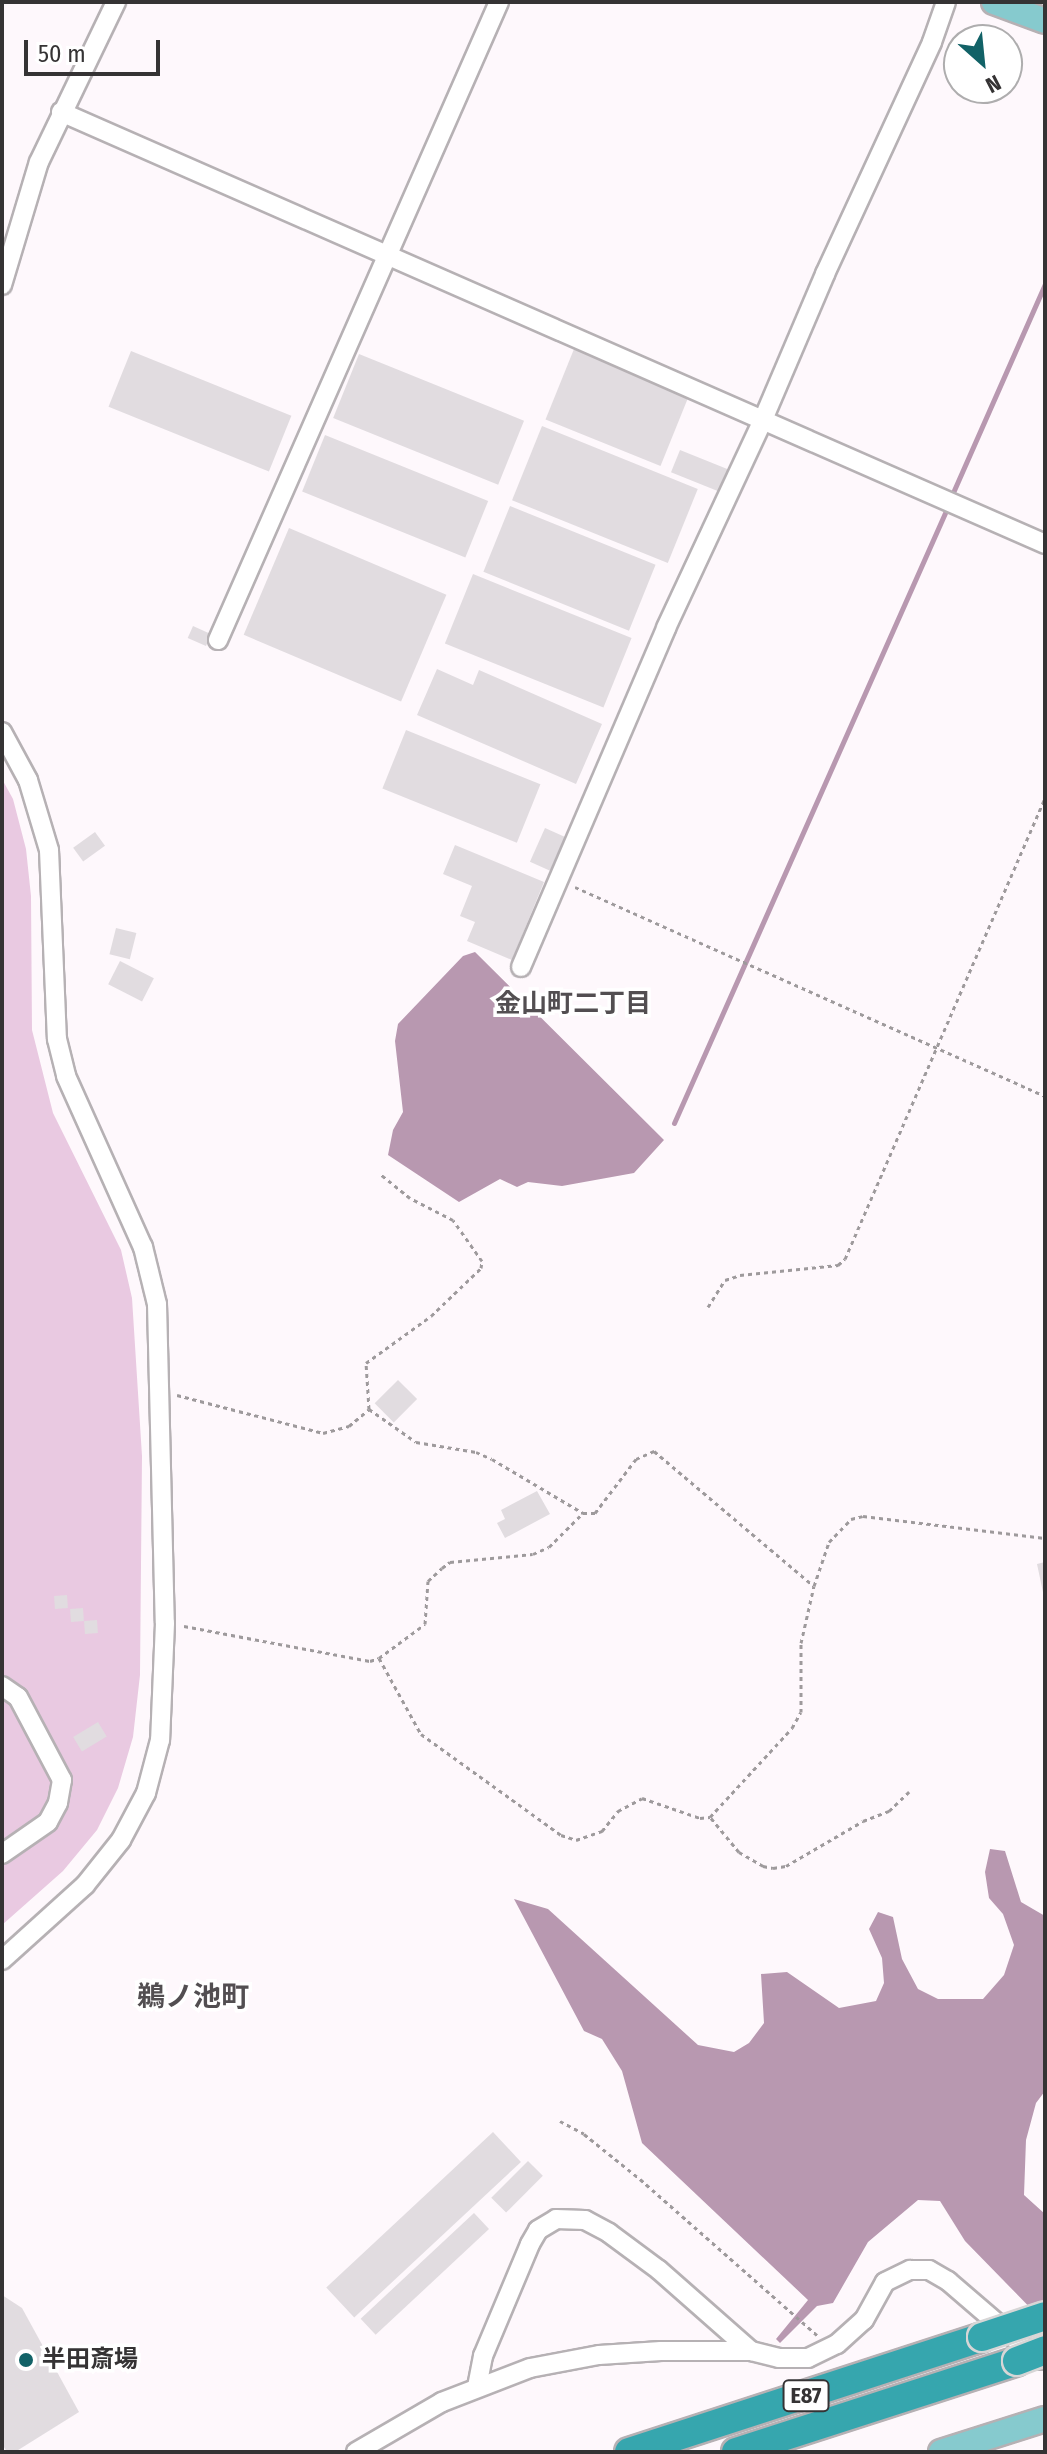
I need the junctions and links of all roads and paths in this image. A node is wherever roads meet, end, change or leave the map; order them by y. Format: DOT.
graph roads {
  1 [pos="116,2"];
  2 [pos="499,2"];
  3 [pos="946,2"];
  4 [pos="994,2"];
  5 [pos="1045,21"];
  6 [pos="61,112"];
  7 [pos="387,253"];
  8 [pos="2,285"];
  9 [pos="762,422"];
  10 [pos="1045,544"];
  11 [pos="218,640"];
  12 [pos="2,732"];
  13 [pos="1045,798"];
  14 [pos="560,881"];
  15 [pos="521,967"];
  16 [pos="936,1048"];
  17 [pos="1045,1096"];
  18 [pos="380,1174"];
  19 [pos="708,1307"];
  20 [pos="159,1390"];
  21 [pos="369,1409"];
  22 [pos="2,1503"];
  23 [pos="583,1513"];
  24 [pos="2,1515"];
  25 [pos="1045,1538"];
  26 [pos="814,1586"];
  27 [pos="165,1623"];
  28 [pos="379,1658"];
  29 [pos="2,1686"];
  30 [pos="909,1792"];
  31 [pos="710,1817"];
  32 [pos="2,1854"];
  33 [pos="2,1960"];
  34 [pos="560,2121"];
  35 [pos="1045,2316"];
  36 [pos="831,2347"];
  37 [pos="1045,2350"];
  38 [pos="751,2351"];
  39 [pos="1045,2364"];
  40 [pos="477,2387"];
  41 [pos="1045,2419"];
  42 [pos="356,2452"];
  43 [pos="629,2452"];
  44 [pos="736,2452"];
  45 [pos="941,2452"];
  1 -- 6 [label="street"];
  2 -- 7 [label="street"];
  3 -- 9 [label="street"];
  4 -- 5 [label="main road"];
  6 -- 7 [label="street"];
  6 -- 8 [label="street"];
  7 -- 9 [label="street"];
  7 -- 11 [label="street"];
  9 -- 10 [label="street"];
  9 -- 14 [label="street"];
  12 -- 20 [label="street"];
  13 -- 16 [label="path"];
  14 -- 15 [label="street"];
  14 -- 16 [label="path"];
  16 -- 17 [label="path"];
  16 -- 19 [label="path"];
  18 -- 21 [label="path"];
  20 -- 21 [label="path"];
  20 -- 27 [label="street"];
  21 -- 23 [label="path"];
  22 -- 24 [label="path"];
  23 -- 26 [label="path"];
  23 -- 28 [label="path"];
  25 -- 26 [label="path"];
  26 -- 31 [label="path"];
  27 -- 28 [label="path"];
  27 -- 33 [label="street"];
  28 -- 31 [label="path"];
  29 -- 32 [label="street"];
  30 -- 31 [label="path"];
  34 -- 36 [label="path"];
  35 -- 43 [label="highway, E87, bridge"];
  36 -- 38 [label="street"];
  36 -- 39 [label="street"];
  37 -- 44 [label="highway, E87, bridge"];
  38 -- 40 [label="street"];
  38 -- 40 [label="street"];
  40 -- 42 [label="street"];
  41 -- 45 [label="main road"];
}
